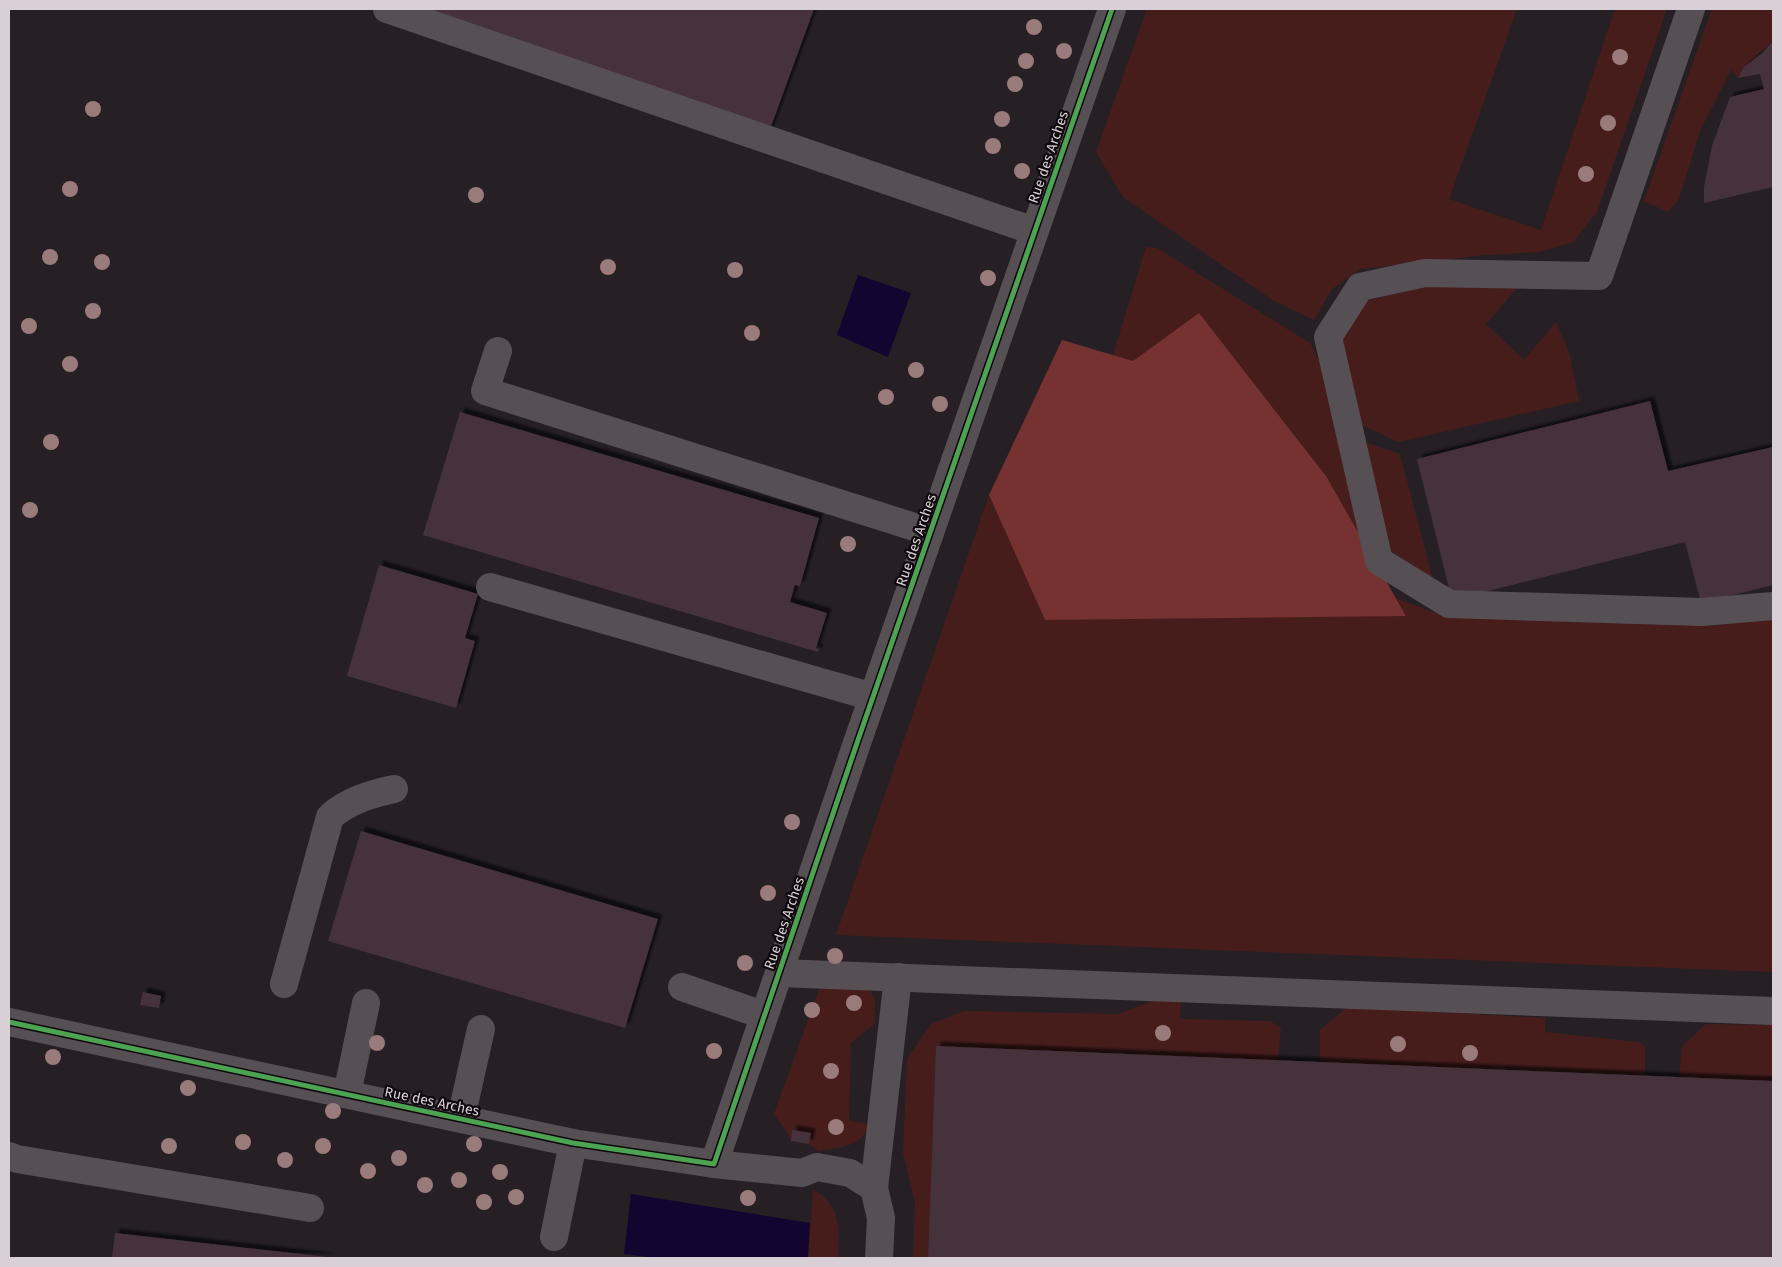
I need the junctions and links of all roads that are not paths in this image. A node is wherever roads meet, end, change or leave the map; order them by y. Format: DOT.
graph roads {
  1 [pos="387,9"];
  2 [pos="1112,9"];
  3 [pos="1690,9"];
  4 [pos="1034,231"];
  5 [pos="498,351"];
  6 [pos="930,532"];
  7 [pos="490,588"];
  8 [pos="1773,606"];
  9 [pos="873,697"];
  10 [pos="394,789"];
  11 [pos="779,973"];
  12 [pos="898,977"];
  13 [pos="284,984"];
  14 [pos="682,987"];
  15 [pos="366,1003"];
  16 [pos="1773,1011"];
  17 [pos="764,1016"];
  18 [pos="9,1022"];
  19 [pos="481,1029"];
  20 [pos="346,1094"];
  21 [pos="461,1118"];
  22 [pos="573,1143"];
  23 [pos="9,1156"];
  24 [pos="714,1164"];
  25 [pos="874,1188"];
  26 [pos="310,1208"];
  27 [pos="554,1237"];
  28 [pos="878,1258"];
  1 -- 4 [label="street"];
  2 -- 4 [label="street, Rue des Arches"];
  3 -- 8 [label="street"];
  4 -- 6 [label="street, Rue des Arches"];
  5 -- 6 [label="street"];
  6 -- 9 [label="street, Rue des Arches"];
  7 -- 9 [label="street"];
  9 -- 11 [label="street, Rue des Arches"];
  10 -- 13 [label="street"];
  11 -- 12 [label="street"];
  11 -- 17 [label="street, Rue des Arches"];
  12 -- 16 [label="street"];
  12 -- 25 [label="street"];
  14 -- 17 [label="street"];
  15 -- 20 [label="street"];
  17 -- 24 [label="street, Rue des Arches"];
  18 -- 20 [label="street, Rue des Arches"];
  19 -- 21 [label="street"];
  20 -- 21 [label="street, Rue des Arches"];
  21 -- 22 [label="street, Rue des Arches"];
  22 -- 24 [label="street, Rue des Arches"];
  22 -- 27 [label="street"];
  23 -- 26 [label="street"];
  24 -- 25 [label="street, Rue des Arches"];
  25 -- 28 [label="street"];
}
